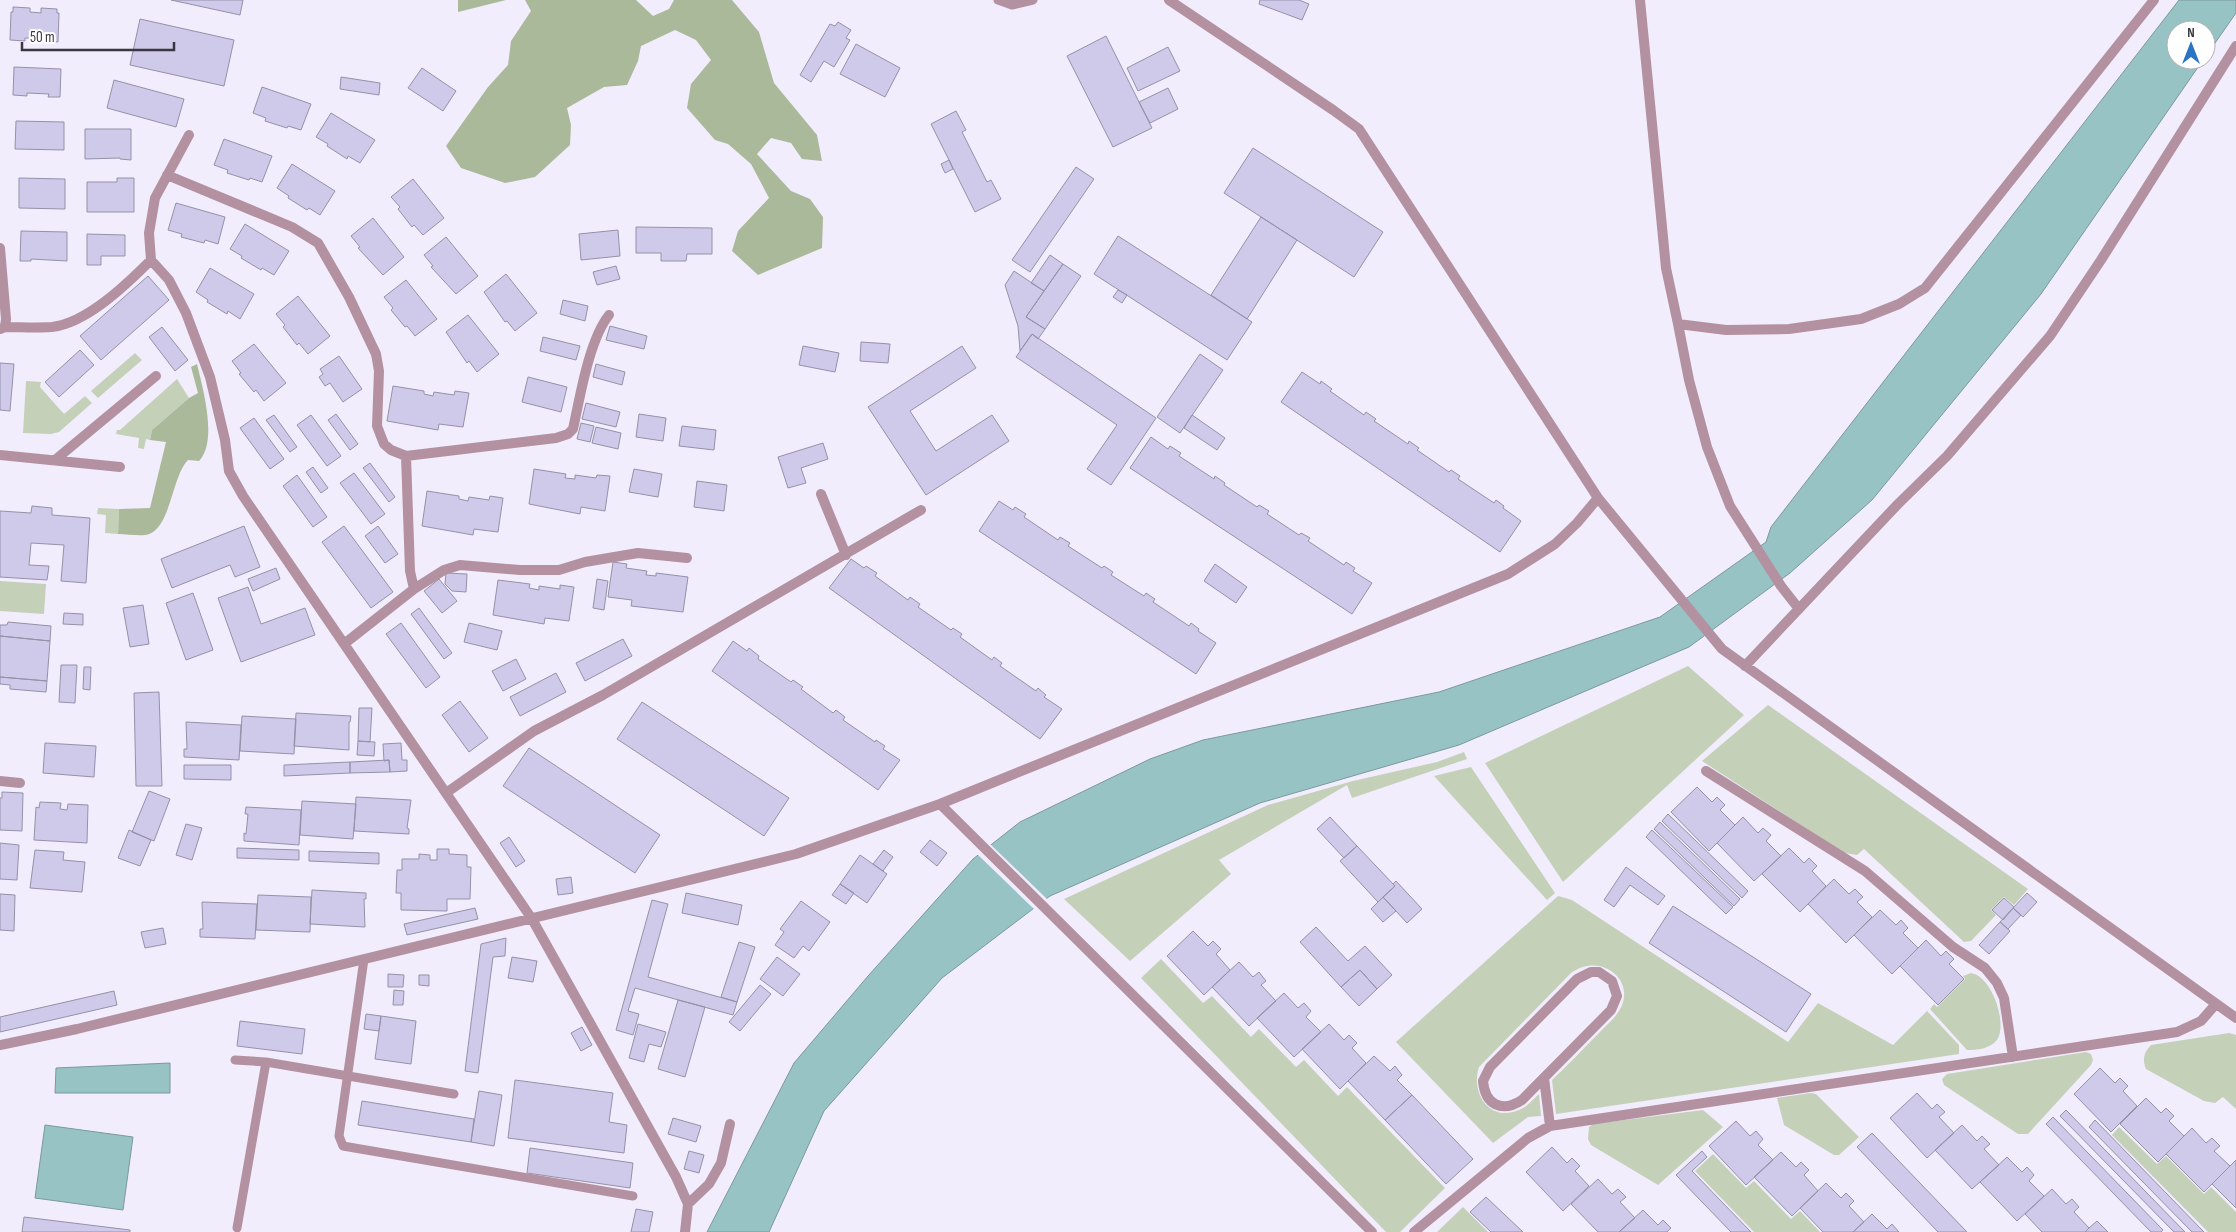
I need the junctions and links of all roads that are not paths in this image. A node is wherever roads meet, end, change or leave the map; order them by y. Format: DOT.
graph roads {
  1 [pos="998,0"];
  2 [pos="1033,0"];
  3 [pos="1169,0"];
  4 [pos="1640,0"];
  5 [pos="2154,0"];
  6 [pos="2236,46"];
  7 [pos="188,135"];
  8 [pos="166,175"];
  9 [pos="0,248"];
  10 [pos="151,260"];
  11 [pos="608,315"];
  12 [pos="1678,324"];
  13 [pos="2,328"];
  14 [pos="156,376"];
  15 [pos="0,455"];
  16 [pos="406,456"];
  17 [pos="55,460"];
  18 [pos="120,467"];
  19 [pos="821,494"];
  20 [pos="1598,498"];
  21 [pos="921,510"];
  22 [pos="846,555"];
  23 [pos="687,558"];
  24 [pos="414,589"];
  25 [pos="1800,609"];
  26 [pos="344,644"];
  27 [pos="1745,666"];
  28 [pos="1706,771"];
  29 [pos="0,781"];
  30 [pos="20,782"];
  31 [pos="446,793"];
  32 [pos="940,804"];
  33 [pos="532,919"];
  34 [pos="364,959"];
  35 [pos="2216,1005"];
  36 [pos="2236,1018"];
  37 [pos="0,1045"];
  38 [pos="2012,1057"];
  39 [pos="235,1060"];
  40 [pos="266,1062"];
  41 [pos="347,1076"];
  42 [pos="1544,1078"];
  43 [pos="454,1094"];
  44 [pos="730,1124"];
  45 [pos="1550,1126"];
  46 [pos="633,1196"];
  47 [pos="688,1204"];
  48 [pos="237,1228"];
  49 [pos="684,1232"];
  50 [pos="1372,1232"];
  51 [pos="1414,1232"];
  1 -- 2 [label="lane"];
  3 -- 20 [label="street"];
  4 -- 12 [label="street"];
  5 -- 12 [label="street"];
  6 -- 25 [label="street"];
  7 -- 8 [label="street"];
  8 -- 10 [label="street"];
  8 -- 16 [label="street"];
  9 -- 13 [label="street"];
  10 -- 13 [label="street"];
  10 -- 26 [label="street"];
  11 -- 16 [label="street"];
  12 -- 25 [label="street"];
  14 -- 17 [label="street"];
  15 -- 17 [label="street"];
  16 -- 24 [label="street"];
  17 -- 18 [label="street"];
  19 -- 22 [label="street"];
  20 -- 27 [label="street"];
  20 -- 32 [label="street"];
  21 -- 22 [label="street"];
  22 -- 31 [label="street"];
  23 -- 24 [label="street"];
  24 -- 26 [label="street"];
  25 -- 27 [label="street"];
  26 -- 31 [label="street"];
  27 -- 35 [label="street"];
  28 -- 38 [label="street"];
  29 -- 30 [label="street"];
  31 -- 33 [label="street"];
  32 -- 33 [label="street"];
  32 -- 50 [label="street"];
  33 -- 34 [label="street"];
  33 -- 47 [label="street"];
  34 -- 37 [label="street"];
  34 -- 41 [label="lane"];
  35 -- 36 [label="street"];
  35 -- 38 [label="street"];
  38 -- 45 [label="street"];
  39 -- 40 [label="lane"];
  40 -- 41 [label="lane"];
  40 -- 48 [label="lane"];
  41 -- 43 [label="lane"];
  41 -- 46 [label="lane"];
  42 -- 42 [label="street"];
  42 -- 45 [label="street"];
  44 -- 47 [label="street"];
  45 -- 51 [label="street"];
  47 -- 49 [label="street"];
}
